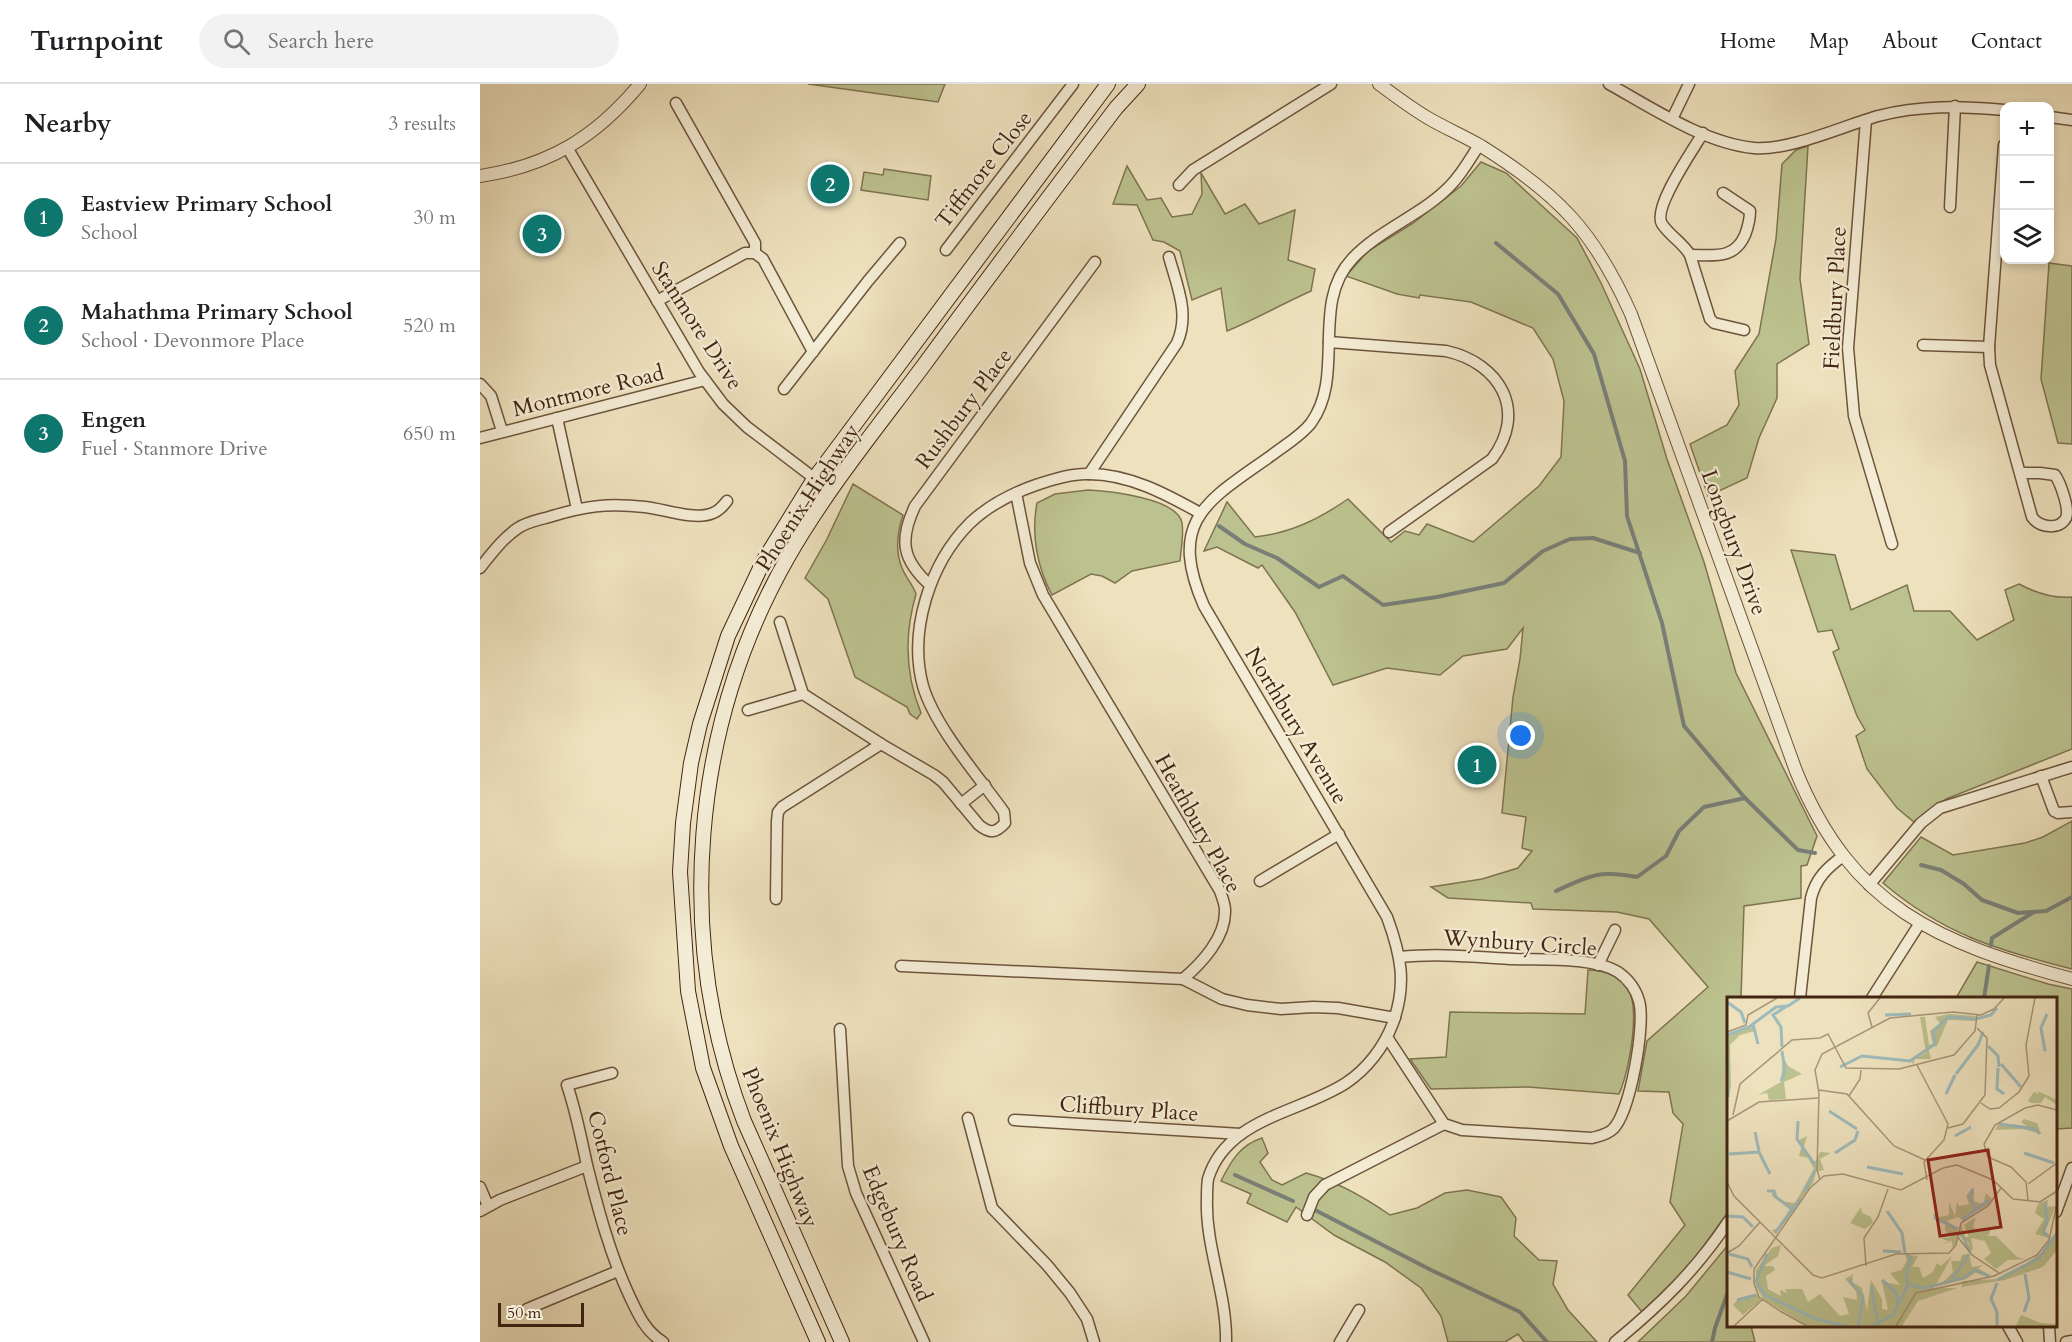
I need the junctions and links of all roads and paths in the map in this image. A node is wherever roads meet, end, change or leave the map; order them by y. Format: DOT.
graph roads {
  1 [pos="640,84"];
  2 [pos="1073,84"];
  3 [pos="1108,84"];
  4 [pos="1138,84"];
  5 [pos="1331,84"];
  6 [pos="1379,84"];
  7 [pos="1609,84"];
  8 [pos="1689,84"];
  9 [pos="676,103"];
  10 [pos="1955,106"];
  11 [pos="2000,110"];
  12 [pos="1672,118"];
  13 [pos="2054,118"];
  14 [pos="1866,120"];
  15 [pos="2072,120"];
  16 [pos="1702,133"];
  17 [pos="1479,145"];
  18 [pos="568,148"];
  19 [pos="2003,156"];
  20 [pos="480,176"];
  21 [pos="1179,185"];
  22 [pos="1723,193"];
  23 [pos="1950,207"];
  24 [pos="900,243"];
  25 [pos="946,250"];
  26 [pos="755,253"];
  27 [pos="1690,255"];
  28 [pos="1169,257"];
  29 [pos="1095,262"];
  30 [pos="657,300"];
  31 [pos="1744,330"];
  32 [pos="1329,342"];
  33 [pos="1923,345"];
  34 [pos="1989,348"];
  35 [pos="813,352"];
  36 [pos="705,380"];
  37 [pos="480,384"];
  38 [pos="784,389"];
  39 [pos="557,418"];
  40 [pos="502,431"];
  41 [pos="480,438"];
  42 [pos="2022,473"];
  43 [pos="1089,474"];
  44 [pos="814,479"];
  45 [pos="831,491"];
  46 [pos="1016,493"];
  47 [pos="728,501"];
  48 [pos="577,509"];
  49 [pos="1200,513"];
  50 [pos="1389,532"];
  51 [pos="1892,544"];
  52 [pos="480,568"];
  53 [pos="930,585"];
  54 [pos="780,622"];
  55 [pos="803,694"];
  56 [pos="748,710"];
  57 [pos="881,744"];
  58 [pos="2072,767"];
  59 [pos="2041,776"];
  60 [pos="985,785"];
  61 [pos="961,804"];
  62 [pos="2072,812"];
  63 [pos="1339,834"];
  64 [pos="1843,856"];
  65 [pos="1260,881"];
  66 [pos="1869,885"];
  67 [pos="776,899"];
  68 [pos="1920,923"];
  69 [pos="1615,930"];
  70 [pos="1400,957"];
  71 [pos="1598,964"];
  72 [pos="901,966"];
  73 [pos="1183,979"];
  74 [pos="2072,979"];
  75 [pos="1800,997"];
  76 [pos="1873,997"];
  77 [pos="1395,1018"];
  78 [pos="840,1029"];
  79 [pos="1387,1037"];
  80 [pos="612,1073"];
  81 [pos="968,1118"];
  82 [pos="1014,1120"];
  83 [pos="1444,1124"];
  84 [pos="1241,1134"];
  85 [pos="588,1166"];
  86 [pos="2072,1167"];
  87 [pos="480,1187"];
  88 [pos="2057,1207"];
  89 [pos="484,1209"];
  90 [pos="1307,1215"];
  91 [pos="1727,1223"];
  92 [pos="618,1271"];
  93 [pos="527,1309"];
  94 [pos="1359,1310"];
  95 [pos="2009,1327"];
  96 [pos="2049,1327"];
  97 [pos="2072,1341"];
  98 [pos="663,1342"];
  99 [pos="818,1342"];
  100 [pos="842,1342"];
  101 [pos="924,1342"];
  102 [pos="1094,1342"];
  103 [pos="1226,1342"];
  104 [pos="1340,1342"];
  105 [pos="1615,1342"];
  106 [pos="2017,1342"];
  107 [pos="2050,1342"];
  108 [pos="2067,1342"];
  1 -- 18 [label="street"];
  2 -- 25 [label="street, Tiffmore Close"];
  3 -- 44 [label="main road, Phoenix Highway"];
  4 -- 45 [label="main road, Phoenix Highway"];
  5 -- 21 [label="street"];
  6 -- 17 [label="street, Longbury Drive"];
  7 -- 12 [label="street"];
  8 -- 12 [label="street"];
  9 -- 26 [label="street"];
  10 -- 11 [label="street"];
  10 -- 14 [label="street"];
  10 -- 23 [label="street"];
  12 -- 16 [label="street"];
  13 -- 15 [label="street"];
  14 -- 16 [label="street"];
  14 -- 51 [label="street, Fieldbury Place"];
  16 -- 27 [label="street"];
  17 -- 32 [label="street, Northbury Avenue"];
  17 -- 64 [label="street, Longbury Drive"];
  18 -- 20 [label="street"];
  18 -- 30 [label="street, Stanmore Drive"];
  19 -- 34 [label="street"];
  22 -- 27 [label="street"];
  24 -- 35 [label="street"];
  26 -- 30 [label="street"];
  26 -- 35 [label="street"];
  27 -- 31 [label="street"];
  28 -- 43 [label="street"];
  29 -- 53 [label="street, Rushbury Place"];
  30 -- 36 [label="street, Stanmore Drive"];
  32 -- 49 [label="street, Northbury Avenue"];
  32 -- 50 [label="street"];
  33 -- 34 [label="street"];
  34 -- 42 [label="street"];
  35 -- 38 [label="street"];
  36 -- 39 [label="street, Montmore Road"];
  36 -- 44 [label="street, Stanmore Drive"];
  37 -- 40 [label="street"];
  39 -- 40 [label="street, Montmore Road"];
  39 -- 48 [label="street"];
  40 -- 41 [label="street, Montmore Road"];
  42 -- 42 [label="street"];
  43 -- 46 [label="street"];
  43 -- 49 [label="street"];
  44 -- 45 [label="street, Stanmore Drive"];
  44 -- 99 [label="main road, Phoenix Highway"];
  45 -- 100 [label="main road, Phoenix Highway"];
  46 -- 53 [label="street"];
  46 -- 73 [label="street, Heathbury Place"];
  47 -- 48 [label="street"];
  48 -- 52 [label="street"];
  49 -- 63 [label="street, Northbury Avenue"];
  53 -- 60 [label="street"];
  54 -- 55 [label="street"];
  55 -- 56 [label="street"];
  55 -- 57 [label="street"];
  57 -- 61 [label="street"];
  57 -- 67 [label="street"];
  58 -- 59 [label="street"];
  59 -- 62 [label="street"];
  59 -- 66 [label="street"];
  60 -- 61 [label="street"];
  60 -- 61 [label="street"];
  63 -- 65 [label="street"];
  63 -- 70 [label="street, Northbury Avenue"];
  64 -- 66 [label="street, Longbury Drive"];
  64 -- 75 [label="street"];
  66 -- 68 [label="street, Longbury Drive"];
  68 -- 74 [label="street, Longbury Drive"];
  68 -- 76 [label="street"];
  69 -- 71 [label="street"];
  70 -- 71 [label="street, Wynbury Circle"];
  70 -- 77 [label="street, Northbury Avenue"];
  71 -- 83 [label="street, Wynbury Circle"];
  72 -- 73 [label="street"];
  73 -- 77 [label="street"];
  77 -- 79 [label="street, Northbury Avenue"];
  78 -- 101 [label="street, Edgebury Road"];
  79 -- 83 [label="street"];
  79 -- 84 [label="street, Northbury Avenue"];
  80 -- 85 [label="street, Cotford Place"];
  81 -- 102 [label="street"];
  82 -- 84 [label="street, Cliffbury Place"];
  83 -- 90 [label="street"];
  84 -- 103 [label="street, Northbury Avenue"];
  85 -- 89 [label="street"];
  85 -- 92 [label="street, Cotford Place"];
  86 -- 88 [label="street"];
  87 -- 89 [label="street"];
  91 -- 105 [label="street"];
  92 -- 93 [label="street, Cotford Place"];
  92 -- 98 [label="street, Cotford Place"];
  94 -- 104 [label="street"];
  95 -- 106 [label="street"];
  96 -- 107 [label="street"];
  97 -- 108 [label="street"];
}
